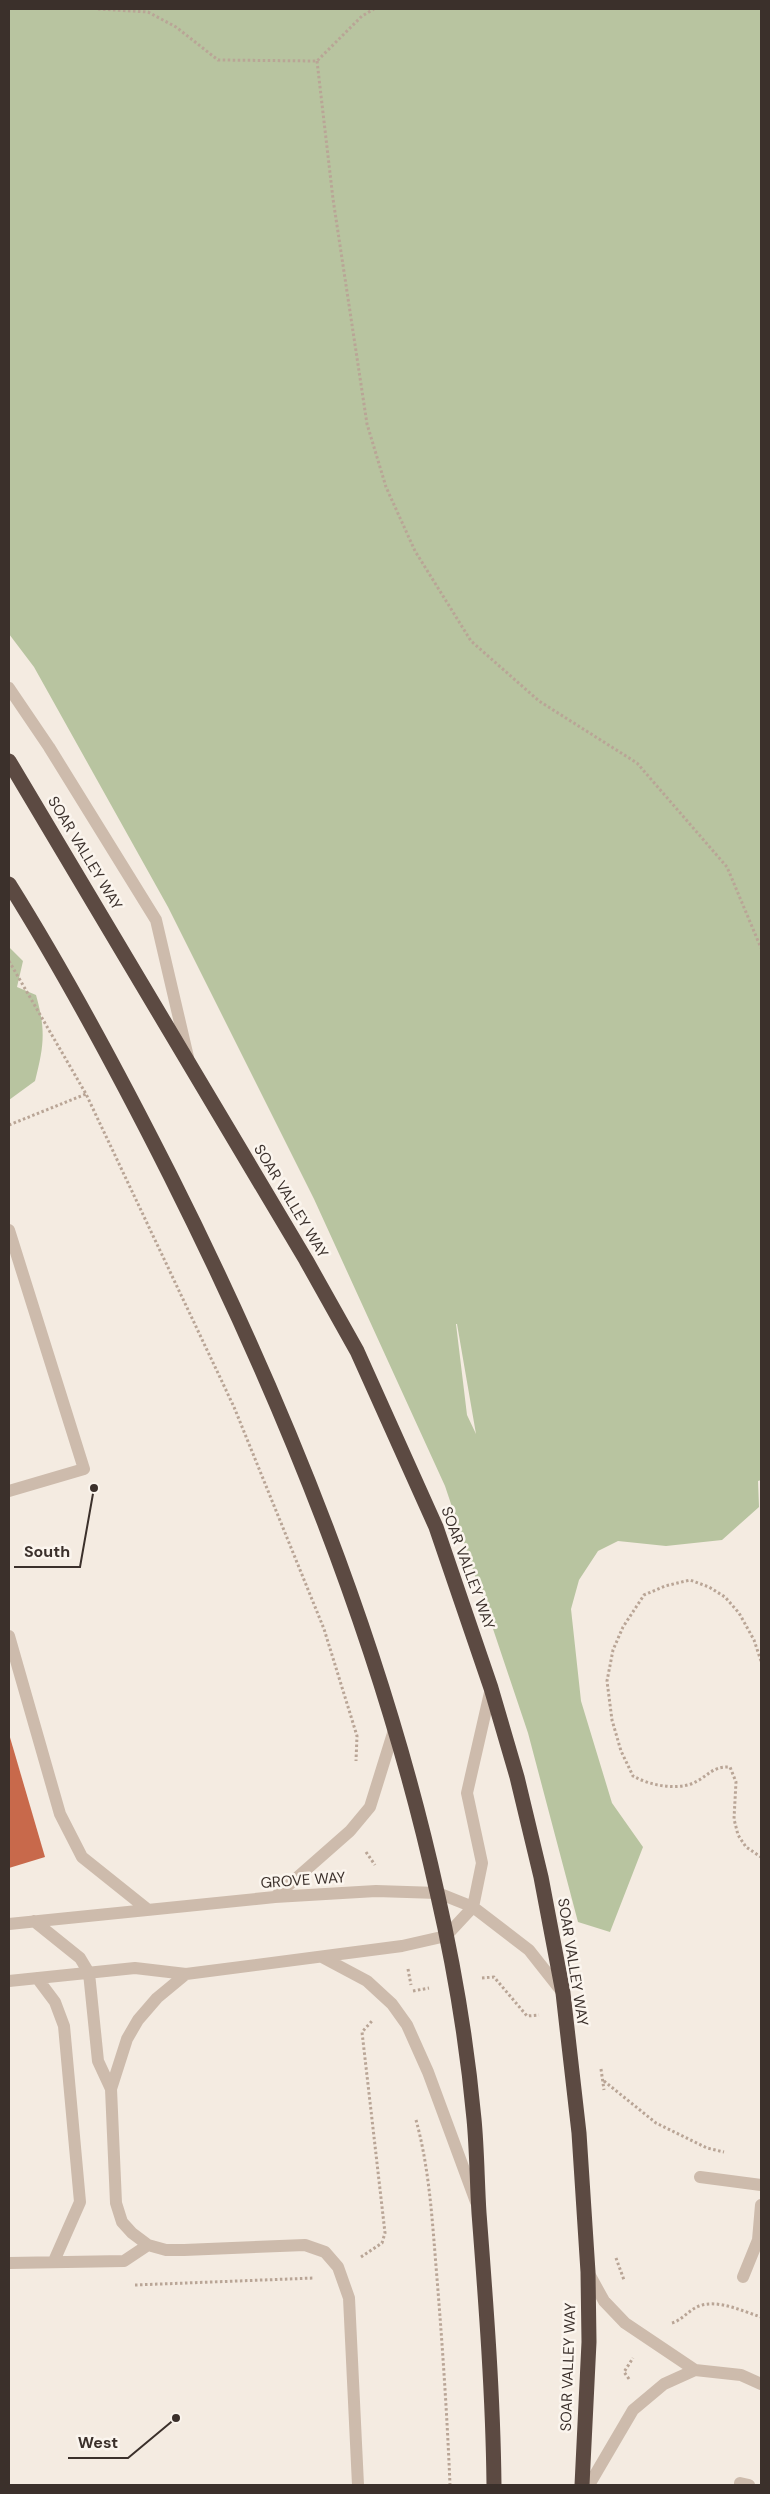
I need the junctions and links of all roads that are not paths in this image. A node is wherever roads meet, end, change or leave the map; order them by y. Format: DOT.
graph roads {
  1 [pos="9,688"];
  2 [pos="9,761"];
  3 [pos="9,884"];
  4 [pos="190,1065"];
  5 [pos="9,1230"];
  6 [pos="9,1491"];
  7 [pos="9,1636"];
  8 [pos="491,1688"];
  9 [pos="394,1730"];
  10 [pos="438,1893"];
  11 [pos="275,1897"];
  12 [pos="473,1908"];
  13 [pos="146,1909"];
  14 [pos="34,1921"];
  15 [pos="9,1924"];
  16 [pos="446,1936"];
  17 [pos="322,1957"];
  18 [pos="89,1973"];
  19 [pos="186,1974"];
  20 [pos="37,1978"];
  21 [pos="9,1981"];
  22 [pos="563,1993"];
  23 [pos="111,2089"];
  24 [pos="700,2177"];
  25 [pos="761,2185"];
  26 [pos="761,2205"];
  27 [pos="478,2209"];
  28 [pos="148,2245"];
  29 [pos="54,2261"];
  30 [pos="9,2263"];
  31 [pos="588,2272"];
  32 [pos="742,2277"];
  33 [pos="695,2370"];
  34 [pos="761,2384"];
  35 [pos="358,2485"];
  36 [pos="494,2485"];
  37 [pos="582,2485"];
  38 [pos="589,2485"];
  39 [pos="740,2485"];
  40 [pos="749,2485"];
  1 -- 4 [label="street"];
  2 -- 4 [label="highway, SOAR VALLEY WAY"];
  3 -- 9 [label="highway"];
  4 -- 8 [label="highway, SOAR VALLEY WAY"];
  5 -- 6 [label="street"];
  7 -- 13 [label="street"];
  8 -- 12 [label="street"];
  8 -- 22 [label="highway, SOAR VALLEY WAY"];
  9 -- 10 [label="highway"];
  9 -- 11 [label="street"];
  10 -- 11 [label="street, GROVE WAY"];
  10 -- 12 [label="street, GROVE WAY"];
  10 -- 16 [label="highway"];
  11 -- 13 [label="street, GROVE WAY"];
  12 -- 16 [label="street"];
  12 -- 22 [label="street, GROVE WAY"];
  13 -- 14 [label="street, GROVE WAY"];
  14 -- 15 [label="street, GROVE WAY"];
  14 -- 18 [label="street"];
  16 -- 17 [label="street"];
  16 -- 27 [label="highway"];
  17 -- 19 [label="street"];
  17 -- 27 [label="street"];
  18 -- 19 [label="street"];
  18 -- 20 [label="street"];
  18 -- 23 [label="street"];
  19 -- 23 [label="street"];
  20 -- 21 [label="street"];
  20 -- 29 [label="street"];
  22 -- 31 [label="highway, SOAR VALLEY WAY"];
  23 -- 28 [label="street"];
  24 -- 25 [label="street"];
  26 -- 32 [label="street"];
  27 -- 36 [label="highway"];
  28 -- 29 [label="street"];
  28 -- 35 [label="street"];
  29 -- 30 [label="street"];
  31 -- 33 [label="street"];
  31 -- 37 [label="highway, SOAR VALLEY WAY"];
  33 -- 34 [label="street"];
  33 -- 38 [label="street"];
  39 -- 40 [label="street"];
}
